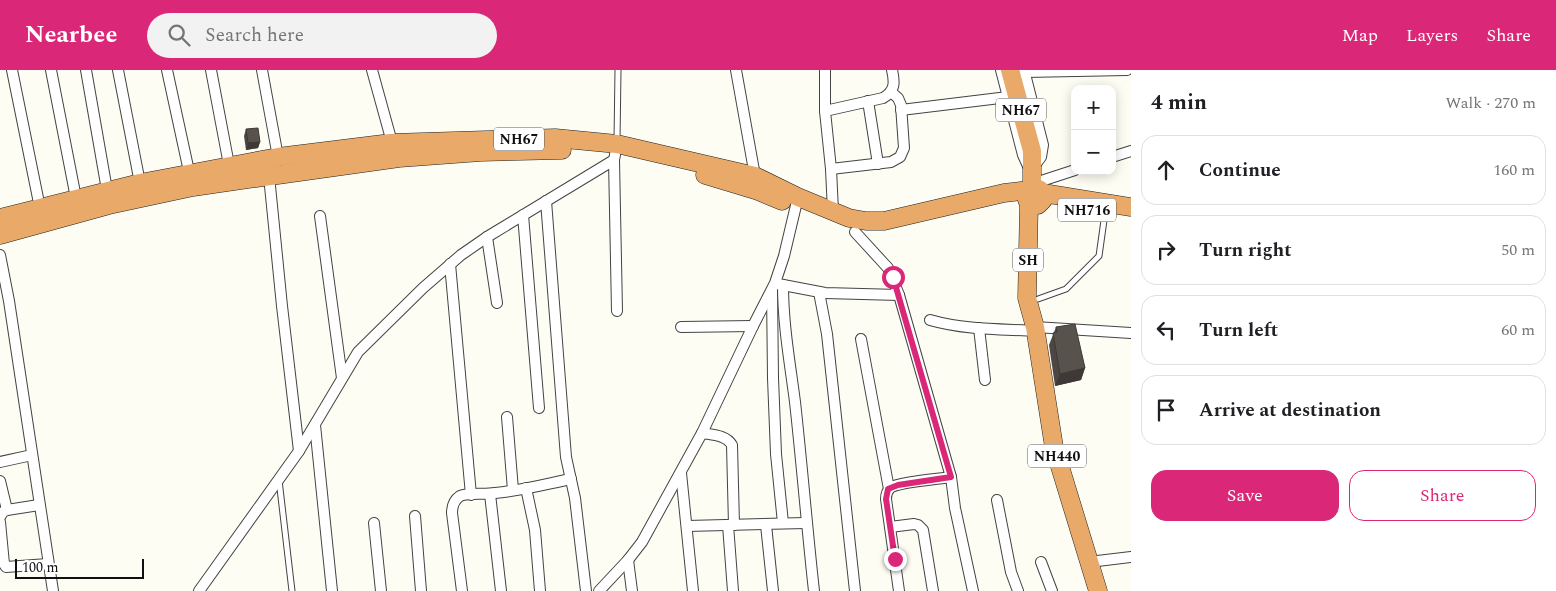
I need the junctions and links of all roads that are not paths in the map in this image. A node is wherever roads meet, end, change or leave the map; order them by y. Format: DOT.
graph roads {
  1 [pos="12,70"];
  2 [pos="50,70"];
  3 [pos="86,70"];
  4 [pos="118,70"];
  5 [pos="167,70"];
  6 [pos="210,70"];
  7 [pos="262,70"];
  8 [pos="372,70"];
  9 [pos="618,70"];
  10 [pos="736,70"];
  11 [pos="825,70"];
  12 [pos="892,70"];
  13 [pos="1001,70"];
  14 [pos="1127,70"];
  15 [pos="1020,71"];
  16 [pos="891,92"];
  17 [pos="1008,97"];
  18 [pos="868,101"];
  19 [pos="901,110"];
  20 [pos="825,111"];
  21 [pos="395,150"];
  22 [pos="1131,151"];
  23 [pos="616,153"];
  24 [pos="1116,156"];
  25 [pos="278,157"];
  26 [pos="878,164"];
  27 [pos="229,165"];
  28 [pos="831,169"];
  29 [pos="1071,172"];
  30 [pos="269,176"];
  31 [pos="755,176"];
  32 [pos="191,180"];
  33 [pos="140,183"];
  34 [pos="107,190"];
  35 [pos="1034,190"];
  36 [pos="76,198"];
  37 [pos="546,201"];
  38 [pos="796,202"];
  39 [pos="40,208"];
  40 [pos="1131,208"];
  41 [pos="1106,209"];
  42 [pos="833,211"];
  43 [pos="523,215"];
  44 [pos="320,216"];
  45 [pos="0,218"];
  46 [pos="1131,219"];
  47 [pos="856,232"];
  48 [pos="0,235"];
  49 [pos="487,237"];
  50 [pos="0,255"];
  51 [pos="450,264"];
  52 [pos="777,286"];
  53 [pos="819,292"];
  54 [pos="899,295"];
  55 [pos="1038,299"];
  56 [pos="497,303"];
  57 [pos="617,311"];
  58 [pos="930,320"];
  59 [pos="1034,325"];
  60 [pos="753,326"];
  61 [pos="681,327"];
  62 [pos="979,328"];
  63 [pos="1131,333"];
  64 [pos="861,339"];
  65 [pos="342,378"];
  66 [pos="985,380"];
  67 [pos="539,408"];
  68 [pos="507,417"];
  69 [pos="315,425"];
  70 [pos="702,433"];
  71 [pos="299,452"];
  72 [pos="32,455"];
  73 [pos="0,462"];
  74 [pos="681,473"];
  75 [pos="951,477"];
  76 [pos="279,479"];
  77 [pos="571,479"];
  78 [pos="0,485"];
  79 [pos="526,488"];
  80 [pos="888,489"];
  81 [pos="513,490"];
  82 [pos="490,494"];
  83 [pos="471,495"];
  84 [pos="997,500"];
  85 [pos="39,505"];
  86 [pos="3,514"];
  87 [pos="415,516"];
  88 [pos="0,522"];
  89 [pos="374,523"];
  90 [pos="783,523"];
  91 [pos="806,523"];
  92 [pos="731,525"];
  93 [pos="766,525"];
  94 [pos="687,526"];
  95 [pos="890,527"];
  96 [pos="1131,557"];
  97 [pos="628,560"];
  98 [pos="1040,562"];
  99 [pos="1089,562"];
  100 [pos="48,564"];
  101 [pos="52,591"];
  102 [pos="199,591"];
  103 [pos="292,591"];
  104 [pos="332,591"];
  105 [pos="381,591"];
  106 [pos="421,591"];
  107 [pos="462,591"];
  108 [pos="501,591"];
  109 [pos="540,591"];
  110 [pos="586,591"];
  111 [pos="599,591"];
  112 [pos="632,591"];
  113 [pos="693,591"];
  114 [pos="733,591"];
  115 [pos="773,591"];
  116 [pos="814,591"];
  117 [pos="855,591"];
  118 [pos="899,591"];
  119 [pos="933,591"];
  120 [pos="973,591"];
  121 [pos="1018,591"];
  122 [pos="1052,591"];
  123 [pos="1098,591"];
  1 -- 39 [label="street"];
  2 -- 36 [label="street"];
  3 -- 34 [label="street"];
  4 -- 33 [label="street"];
  5 -- 32 [label="street"];
  6 -- 27 [label="street"];
  7 -- 25 [label="street"];
  8 -- 21 [label="street"];
  9 -- 23 [label="lane"];
  10 -- 31 [label="street"];
  11 -- 20 [label="street"];
  12 -- 16 [label="street"];
  13 -- 17 [label="street"];
  14 -- 15 [label="street"];
  15 -- 35 [label="highway, NH67"];
  15 -- 35 [label="street"];
  16 -- 18 [label="street"];
  16 -- 19 [label="street"];
  17 -- 19 [label="street"];
  17 -- 35 [label="street"];
  18 -- 20 [label="street"];
  18 -- 26 [label="street"];
  19 -- 26 [label="street"];
  20 -- 28 [label="street"];
  21 -- 23 [label="highway, NH67"];
  21 -- 25 [label="highway, NH67"];
  21 -- 30 [label="highway, NH67"];
  22 -- 24 [label="street"];
  23 -- 31 [label="highway, NH67"];
  23 -- 37 [label="street"];
  23 -- 38 [label="highway, NH67"];
  23 -- 57 [label="street"];
  25 -- 27 [label="highway, NH67"];
  26 -- 28 [label="street"];
  27 -- 32 [label="highway, NH67"];
  28 -- 42 [label="street"];
  29 -- 35 [label="street"];
  30 -- 32 [label="highway, NH67"];
  30 -- 71 [label="street"];
  31 -- 38 [label="highway, NH67"];
  32 -- 33 [label="highway, NH67"];
  32 -- 48 [label="highway, NH67"];
  33 -- 34 [label="highway, NH67"];
  34 -- 36 [label="highway, NH67"];
  35 -- 41 [label="highway, NH716"];
  35 -- 42 [label="highway, NH67"];
  35 -- 47 [label="highway, NH67"];
  35 -- 55 [label="highway, SH"];
  35 -- 59 [label="highway, SH"];
  36 -- 39 [label="highway, NH67"];
  37 -- 43 [label="street"];
  37 -- 77 [label="street"];
  38 -- 42 [label="highway, NH67"];
  38 -- 47 [label="highway, NH67"];
  38 -- 52 [label="street"];
  39 -- 45 [label="highway, NH67"];
  40 -- 41 [label="highway, NH716"];
  41 -- 46 [label="highway, NH716"];
  41 -- 55 [label="lane"];
  43 -- 49 [label="street"];
  43 -- 67 [label="street"];
  44 -- 65 [label="street"];
  47 -- 54 [label="street"];
  49 -- 51 [label="street"];
  49 -- 56 [label="street"];
  50 -- 72 [label="street"];
  51 -- 65 [label="street"];
  51 -- 83 [label="street"];
  52 -- 53 [label="street"];
  52 -- 60 [label="street"];
  52 -- 90 [label="street"];
  52 -- 91 [label="street"];
  53 -- 54 [label="street"];
  53 -- 117 [label="street"];
  54 -- 75 [label="street"];
  55 -- 59 [label="highway, SH"];
  58 -- 62 [label="street"];
  59 -- 62 [label="street"];
  59 -- 63 [label="street"];
  59 -- 99 [label="highway, NH440"];
  60 -- 61 [label="street"];
  60 -- 70 [label="street"];
  62 -- 66 [label="street"];
  64 -- 80 [label="street"];
  65 -- 69 [label="street"];
  68 -- 81 [label="street"];
  69 -- 71 [label="street"];
  69 -- 104 [label="street"];
  70 -- 74 [label="street"];
  70 -- 92 [label="street"];
  71 -- 76 [label="street"];
  72 -- 73 [label="street"];
  72 -- 85 [label="street"];
  74 -- 94 [label="street"];
  74 -- 97 [label="street"];
  75 -- 80 [label="street"];
  75 -- 120 [label="street"];
  76 -- 102 [label="street"];
  76 -- 103 [label="lane"];
  77 -- 79 [label="street"];
  77 -- 110 [label="street"];
  78 -- 86 [label="street"];
  79 -- 81 [label="street"];
  79 -- 109 [label="street"];
  80 -- 95 [label="street"];
  81 -- 82 [label="street"];
  82 -- 83 [label="street"];
  82 -- 108 [label="street"];
  83 -- 107 [label="street"];
  84 -- 121 [label="street"];
  85 -- 86 [label="street"];
  85 -- 100 [label="street"];
  87 -- 106 [label="street"];
  88 -- 100 [label="street"];
  89 -- 105 [label="street"];
  90 -- 91 [label="street"];
  90 -- 93 [label="street"];
  91 -- 116 [label="street"];
  92 -- 93 [label="street"];
  92 -- 94 [label="street"];
  92 -- 114 [label="street"];
  93 -- 115 [label="street"];
  94 -- 113 [label="street"];
  95 -- 118 [label="street"];
  95 -- 119 [label="street"];
  96 -- 99 [label="street"];
  97 -- 111 [label="street"];
  97 -- 112 [label="street"];
  98 -- 122 [label="street"];
  99 -- 123 [label="highway, NH440"];
  100 -- 101 [label="street"];
}
